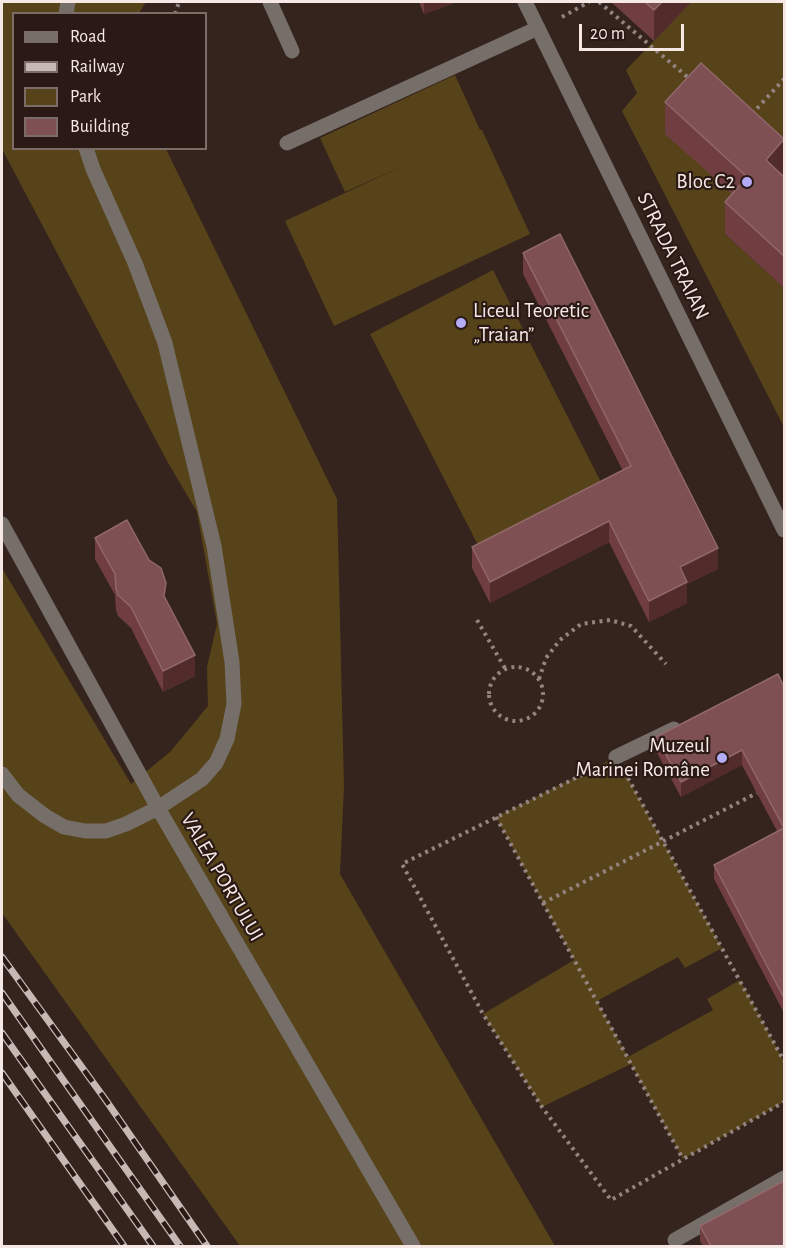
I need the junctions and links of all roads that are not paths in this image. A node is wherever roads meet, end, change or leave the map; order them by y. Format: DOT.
graph roads {
  1 [pos="270,2"];
  2 [pos="525,2"];
  3 [pos="538,28"];
  4 [pos="292,51"];
  5 [pos="287,143"];
  6 [pos="87,150"];
  7 [pos="2,524"];
  8 [pos="784,530"];
  9 [pos="690,721"];
  10 [pos="616,757"];
  11 [pos="2,774"];
  12 [pos="158,808"];
  13 [pos="784,1178"];
  14 [pos="675,1240"];
  15 [pos="413,1246"];
  1 -- 4 [label="street"];
  2 -- 3 [label="street, STRADA TRAIAN"];
  3 -- 5 [label="street"];
  3 -- 8 [label="street, STRADA TRAIAN"];
  6 -- 12 [label="street"];
  7 -- 12 [label="street, VALEA PORTULUI"];
  9 -- 10 [label="street"];
  11 -- 12 [label="street"];
  12 -- 15 [label="street, VALEA PORTULUI"];
  13 -- 14 [label="street"];
}
